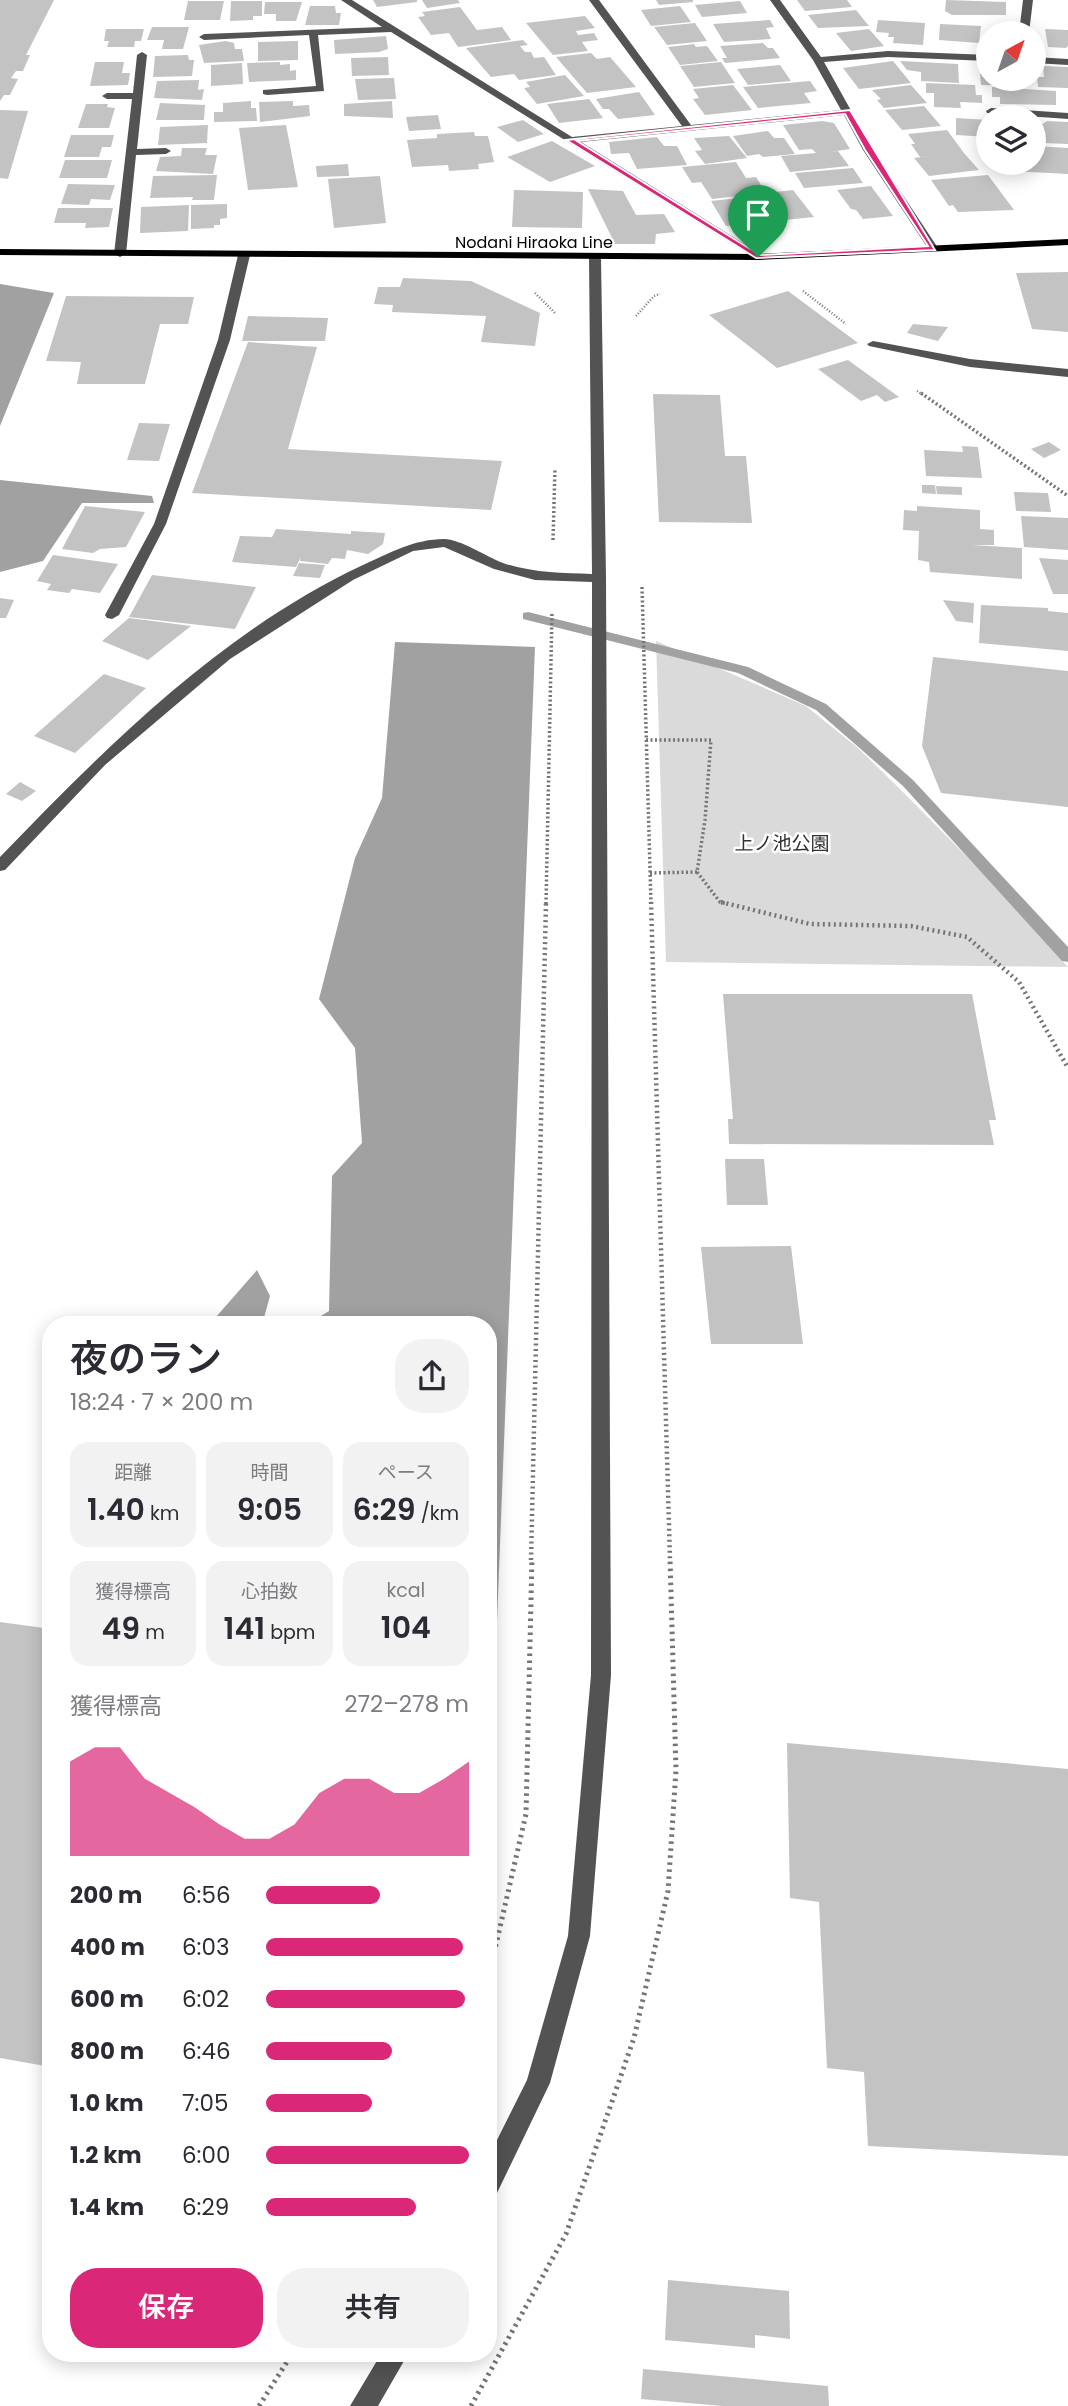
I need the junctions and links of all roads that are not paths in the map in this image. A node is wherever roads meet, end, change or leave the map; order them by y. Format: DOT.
graph roads {
  1 [pos="346,0"];
  2 [pos="594,0"];
  3 [pos="775,0"];
  4 [pos="1028,0"];
  5 [pos="1025,21"];
  6 [pos="392,29"];
  7 [pos="313,33"];
  8 [pos="204,37"];
  9 [pos="142,55"];
  10 [pos="976,57"];
  11 [pos="818,60"];
  12 [pos="1046,61"];
  13 [pos="1068,62"];
  14 [pos="321,89"];
  15 [pos="267,92"];
  16 [pos="107,96"];
  17 [pos="138,96"];
  18 [pos="323,104"];
  19 [pos="848,111"];
  20 [pos="1046,116"];
  21 [pos="1068,116"];
  22 [pos="688,127"];
  23 [pos="570,140"];
  24 [pos="166,151"];
  25 [pos="131,152"];
  26 [pos="1068,242"];
  27 [pos="933,248"];
  28 [pos="0,252"];
  29 [pos="120,254"];
  30 [pos="244,255"];
  31 [pos="758,257"];
  32 [pos="596,258"];
  33 [pos="873,344"];
  34 [pos="1068,373"];
  35 [pos="599,578"];
  36 [pos="112,615"];
  37 [pos="0,866"];
  38 [pos="497,2167"];
  39 [pos="390,2362"];
  40 [pos="363,2406"];
  1 -- 6 [label="street"];
  2 -- 22 [label="street"];
  3 -- 11 [label="street"];
  4 -- 5 [label="street"];
  6 -- 7 [label="street"];
  6 -- 23 [label="street"];
  7 -- 8 [label="street"];
  7 -- 14 [label="street"];
  9 -- 17 [label="street"];
  10 -- 11 [label="street"];
  11 -- 19 [label="street"];
  12 -- 13 [label="street"];
  14 -- 15 [label="street"];
  14 -- 18 [label="street"];
  16 -- 17 [label="street"];
  17 -- 25 [label="street"];
  19 -- 22 [label="street"];
  19 -- 27 [label="street"];
  20 -- 21 [label="street"];
  22 -- 23 [label="street"];
  23 -- 31 [label="street"];
  24 -- 25 [label="street"];
  25 -- 29 [label="street"];
  26 -- 27 [label="main road, Nodani Hiraoka Line"];
  27 -- 31 [label="main road, Nodani Hiraoka Line"];
  28 -- 29 [label="main road, Nodani Hiraoka Line"];
  29 -- 30 [label="main road, Nodani Hiraoka Line"];
  30 -- 32 [label="main road, Nodani Hiraoka Line"];
  30 -- 36 [label="street"];
  31 -- 32 [label="main road, Nodani Hiraoka Line"];
  32 -- 35 [label="street"];
  33 -- 34 [label="street"];
  35 -- 37 [label="street"];
  35 -- 38 [label="street"];
  39 -- 40 [label="street"];
}
